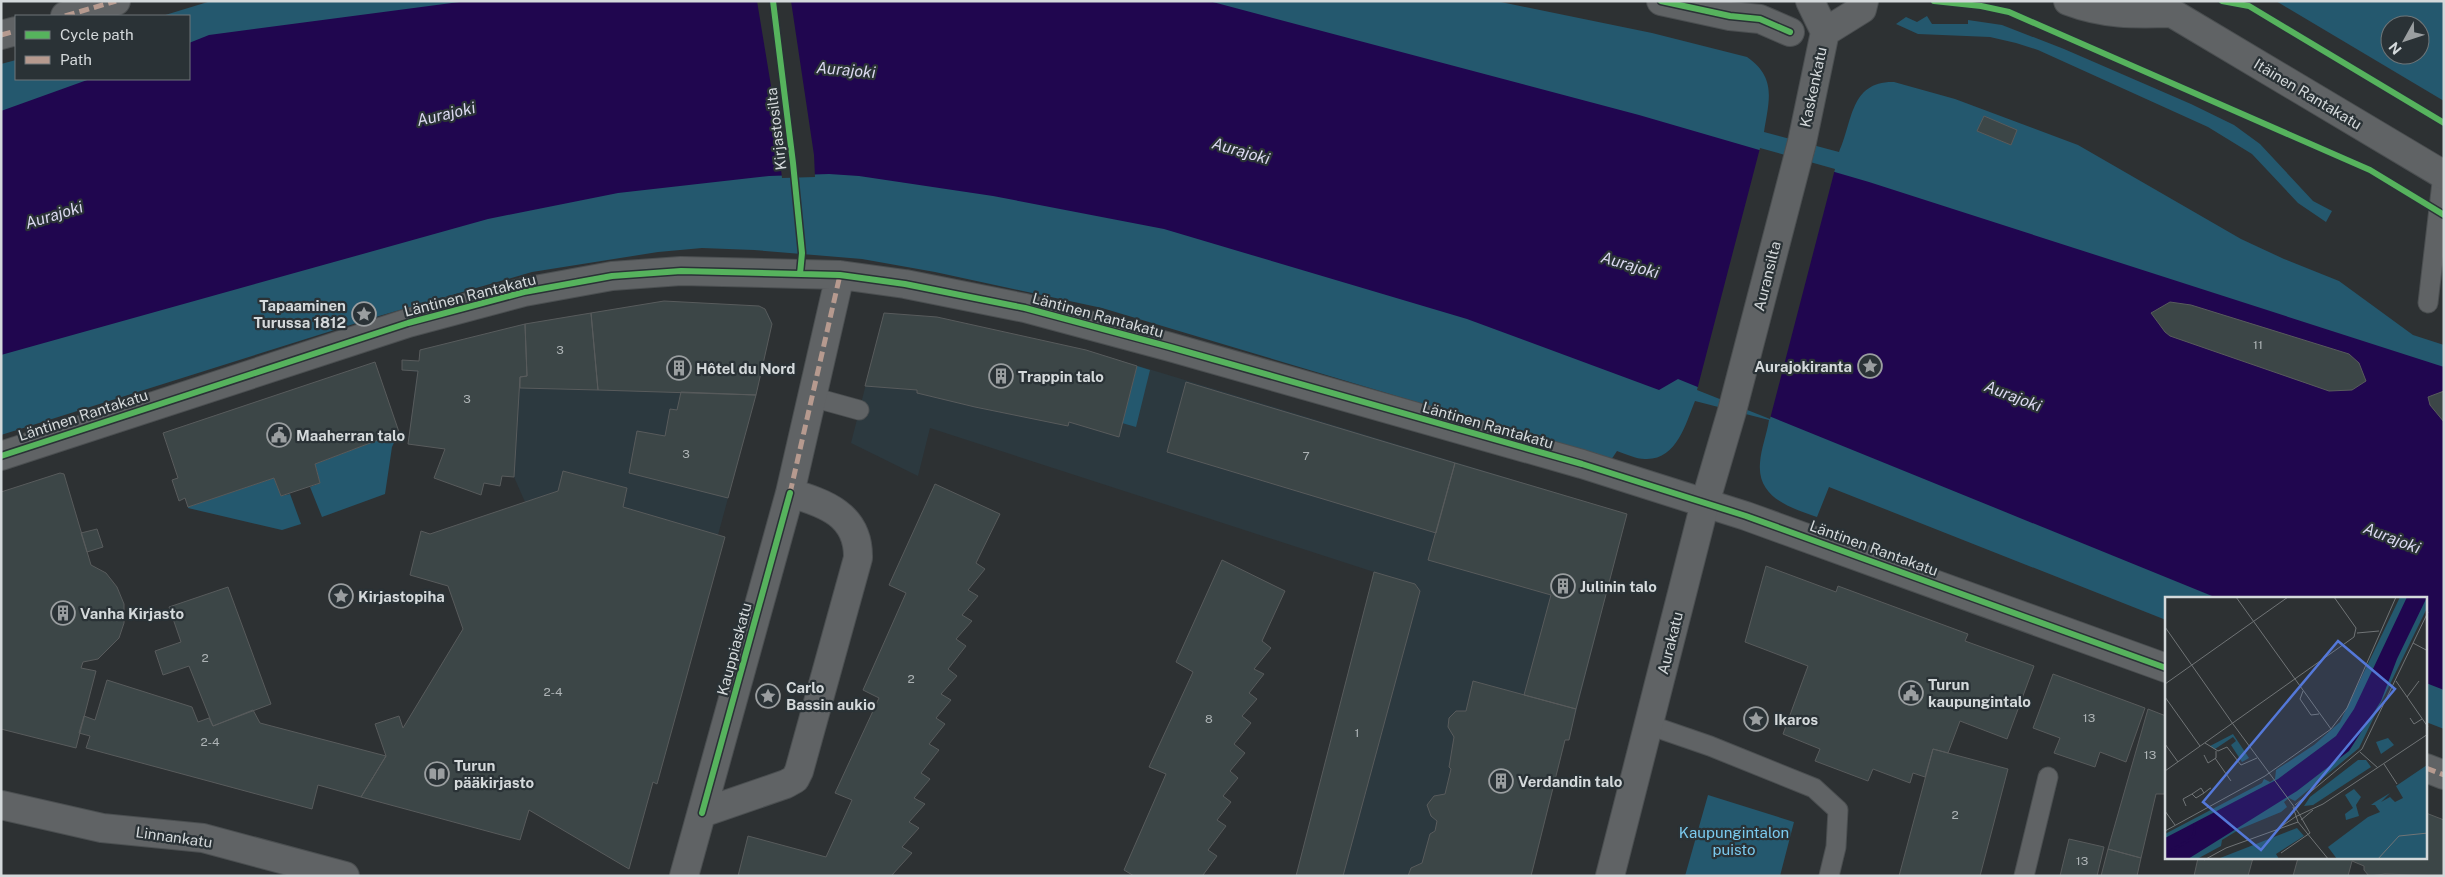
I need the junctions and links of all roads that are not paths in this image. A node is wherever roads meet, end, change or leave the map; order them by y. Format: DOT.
graph roads {
  1 [pos="116,1"];
  2 [pos="1661,1"];
  3 [pos="1810,1"];
  4 [pos="1864,1"];
  5 [pos="2068,1"];
  6 [pos="2168,7"];
  7 [pos="68,15"];
  8 [pos="15,31"];
  9 [pos="1790,32"];
  10 [pos="1825,32"];
  11 [pos="1,35"];
  12 [pos="1802,142"];
  13 [pos="2443,175"];
  14 [pos="840,275"];
  15 [pos="2428,304"];
  16 [pos="812,397"];
  17 [pos="858,410"];
  18 [pos="1732,411"];
  19 [pos="1,456"];
  20 [pos="790,493"];
  21 [pos="1705,503"];
  22 [pos="2165,668"];
  23 [pos="1649,725"];
  24 [pos="2428,769"];
  25 [pos="2444,775"];
  26 [pos="2048,777"];
  27 [pos="1,805"];
  28 [pos="702,813"];
  29 [pos="345,876"];
  30 [pos="684,876"];
  31 [pos="1610,876"];
  32 [pos="1829,876"];
  33 [pos="2024,876"];
  1 -- 7 [label="street"];
  2 -- 9 [label="street"];
  3 -- 10 [label="street, Kaskenkatu"];
  4 -- 10 [label="street, Kaskenkatu"];
  5 -- 6 [label="street, Itäinen Rantakatu"];
  6 -- 13 [label="street, Itäinen Rantakatu"];
  8 -- 11 [label="street"];
  10 -- 12 [label="street, Kaskenkatu"];
  12 -- 18 [label="street, Auransilta"];
  13 -- 15 [label="lane"];
  14 -- 16 [label="street, Kauppiaskatu"];
  14 -- 19 [label="street, Läntinen Rantakatu"];
  14 -- 21 [label="street, Läntinen Rantakatu"];
  16 -- 17 [label="lane"];
  16 -- 20 [label="street, Kauppiaskatu"];
  18 -- 21 [label="street, Aurakatu"];
  20 -- 28 [label="street, Kauppiaskatu"];
  20 -- 28 [label="street"];
  21 -- 22 [label="street, Läntinen Rantakatu"];
  21 -- 23 [label="street, Aurakatu"];
  23 -- 31 [label="street, Aurakatu"];
  23 -- 32 [label="lane"];
  24 -- 25 [label="street"];
  26 -- 33 [label="lane"];
  27 -- 29 [label="street, Linnankatu"];
  28 -- 30 [label="street, Kauppiaskatu"];
}
